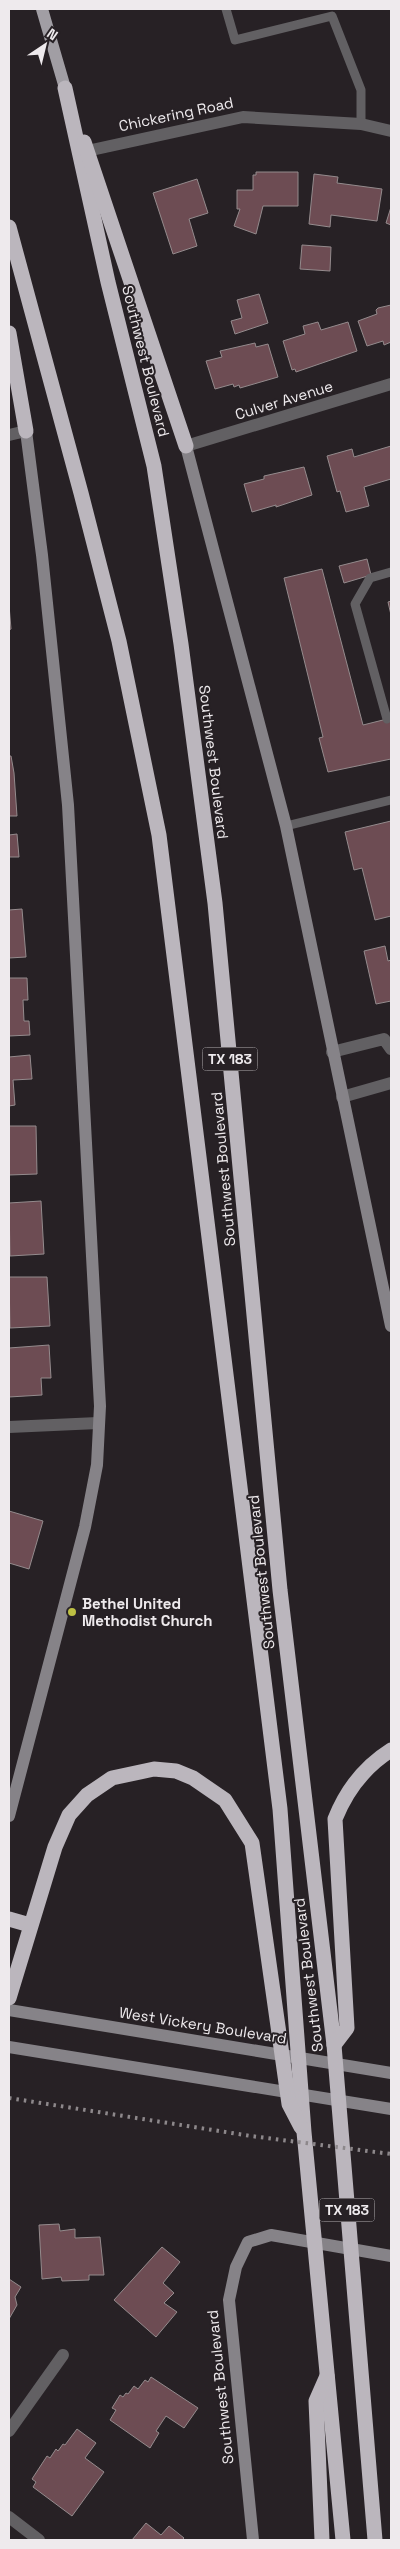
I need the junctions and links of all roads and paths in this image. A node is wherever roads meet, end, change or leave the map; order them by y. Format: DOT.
graph roads {
  1 [pos="42,9"];
  2 [pos="226,9"];
  3 [pos="65,88"];
  4 [pos="361,124"];
  5 [pos="391,131"];
  6 [pos="87,151"];
  7 [pos="9,227"];
  8 [pos="9,332"];
  9 [pos="391,384"];
  10 [pos="26,431"];
  11 [pos="9,435"];
  12 [pos="186,446"];
  13 [pos="391,572"];
  14 [pos="387,719"];
  15 [pos="391,800"];
  16 [pos="286,826"];
  17 [pos="391,1049"];
  18 [pos="332,1052"];
  19 [pos="391,1082"];
  20 [pos="342,1097"];
  21 [pos="391,1326"];
  22 [pos="98,1423"];
  23 [pos="9,1428"];
  24 [pos="391,1750"];
  25 [pos="9,1816"];
  26 [pos="9,1919"];
  27 [pos="30,1925"];
  28 [pos="9,1998"];
  29 [pos="9,2010"];
  30 [pos="334,2045"];
  31 [pos="9,2047"];
  32 [pos="391,2073"];
  33 [pos="391,2109"];
  34 [pos="304,2132"];
  35 [pos="391,2256"];
  36 [pos="63,2355"];
  37 [pos="327,2375"];
  38 [pos="363,2399"];
  39 [pos="9,2431"];
  40 [pos="9,2517"];
  41 [pos="39,2540"];
  42 [pos="253,2540"];
  43 [pos="322,2540"];
  44 [pos="343,2540"];
  45 [pos="375,2540"];
  46 [pos="386,2540"];
  1 -- 3 [label="main road, Southwest Boulevard / TX 183"];
  2 -- 4 [label="lane"];
  3 -- 6 [label="highway"];
  3 -- 30 [label="highway, Southwest Boulevard / TX 183"];
  4 -- 5 [label="street, Chickering Road"];
  4 -- 6 [label="street, Chickering Road"];
  6 -- 12 [label="highway"];
  7 -- 34 [label="highway, Southwest Boulevard / TX 183"];
  8 -- 10 [label="highway"];
  9 -- 12 [label="street, Culver Avenue"];
  10 -- 11 [label="street"];
  10 -- 22 [label="main road"];
  12 -- 16 [label="main road, Southwest Boulevard"];
  13 -- 14 [label="lane"];
  15 -- 16 [label="lane"];
  16 -- 18 [label="main road, Southwest Boulevard"];
  17 -- 18 [label="street"];
  18 -- 20 [label="main road, Southwest Boulevard"];
  19 -- 20 [label="street"];
  20 -- 21 [label="main road, Southwest Boulevard"];
  22 -- 23 [label="street"];
  22 -- 25 [label="main road"];
  24 -- 30 [label="highway"];
  26 -- 27 [label="highway"];
  27 -- 28 [label="highway"];
  27 -- 34 [label="highway"];
  29 -- 32 [label="main road, West Vickery Boulevard"];
  30 -- 38 [label="highway, Southwest Boulevard / TX 183"];
  31 -- 33 [label="main road"];
  34 -- 37 [label="highway, Southwest Boulevard / TX 183"];
  35 -- 42 [label="main road, Southwest Boulevard"];
  36 -- 39 [label="street"];
  37 -- 43 [label="highway"];
  37 -- 44 [label="highway, Southwest Boulevard / TX 183"];
  38 -- 45 [label="highway, Southwest Boulevard / TX 183"];
  38 -- 46 [label="highway"];
  40 -- 41 [label="street"];
}
